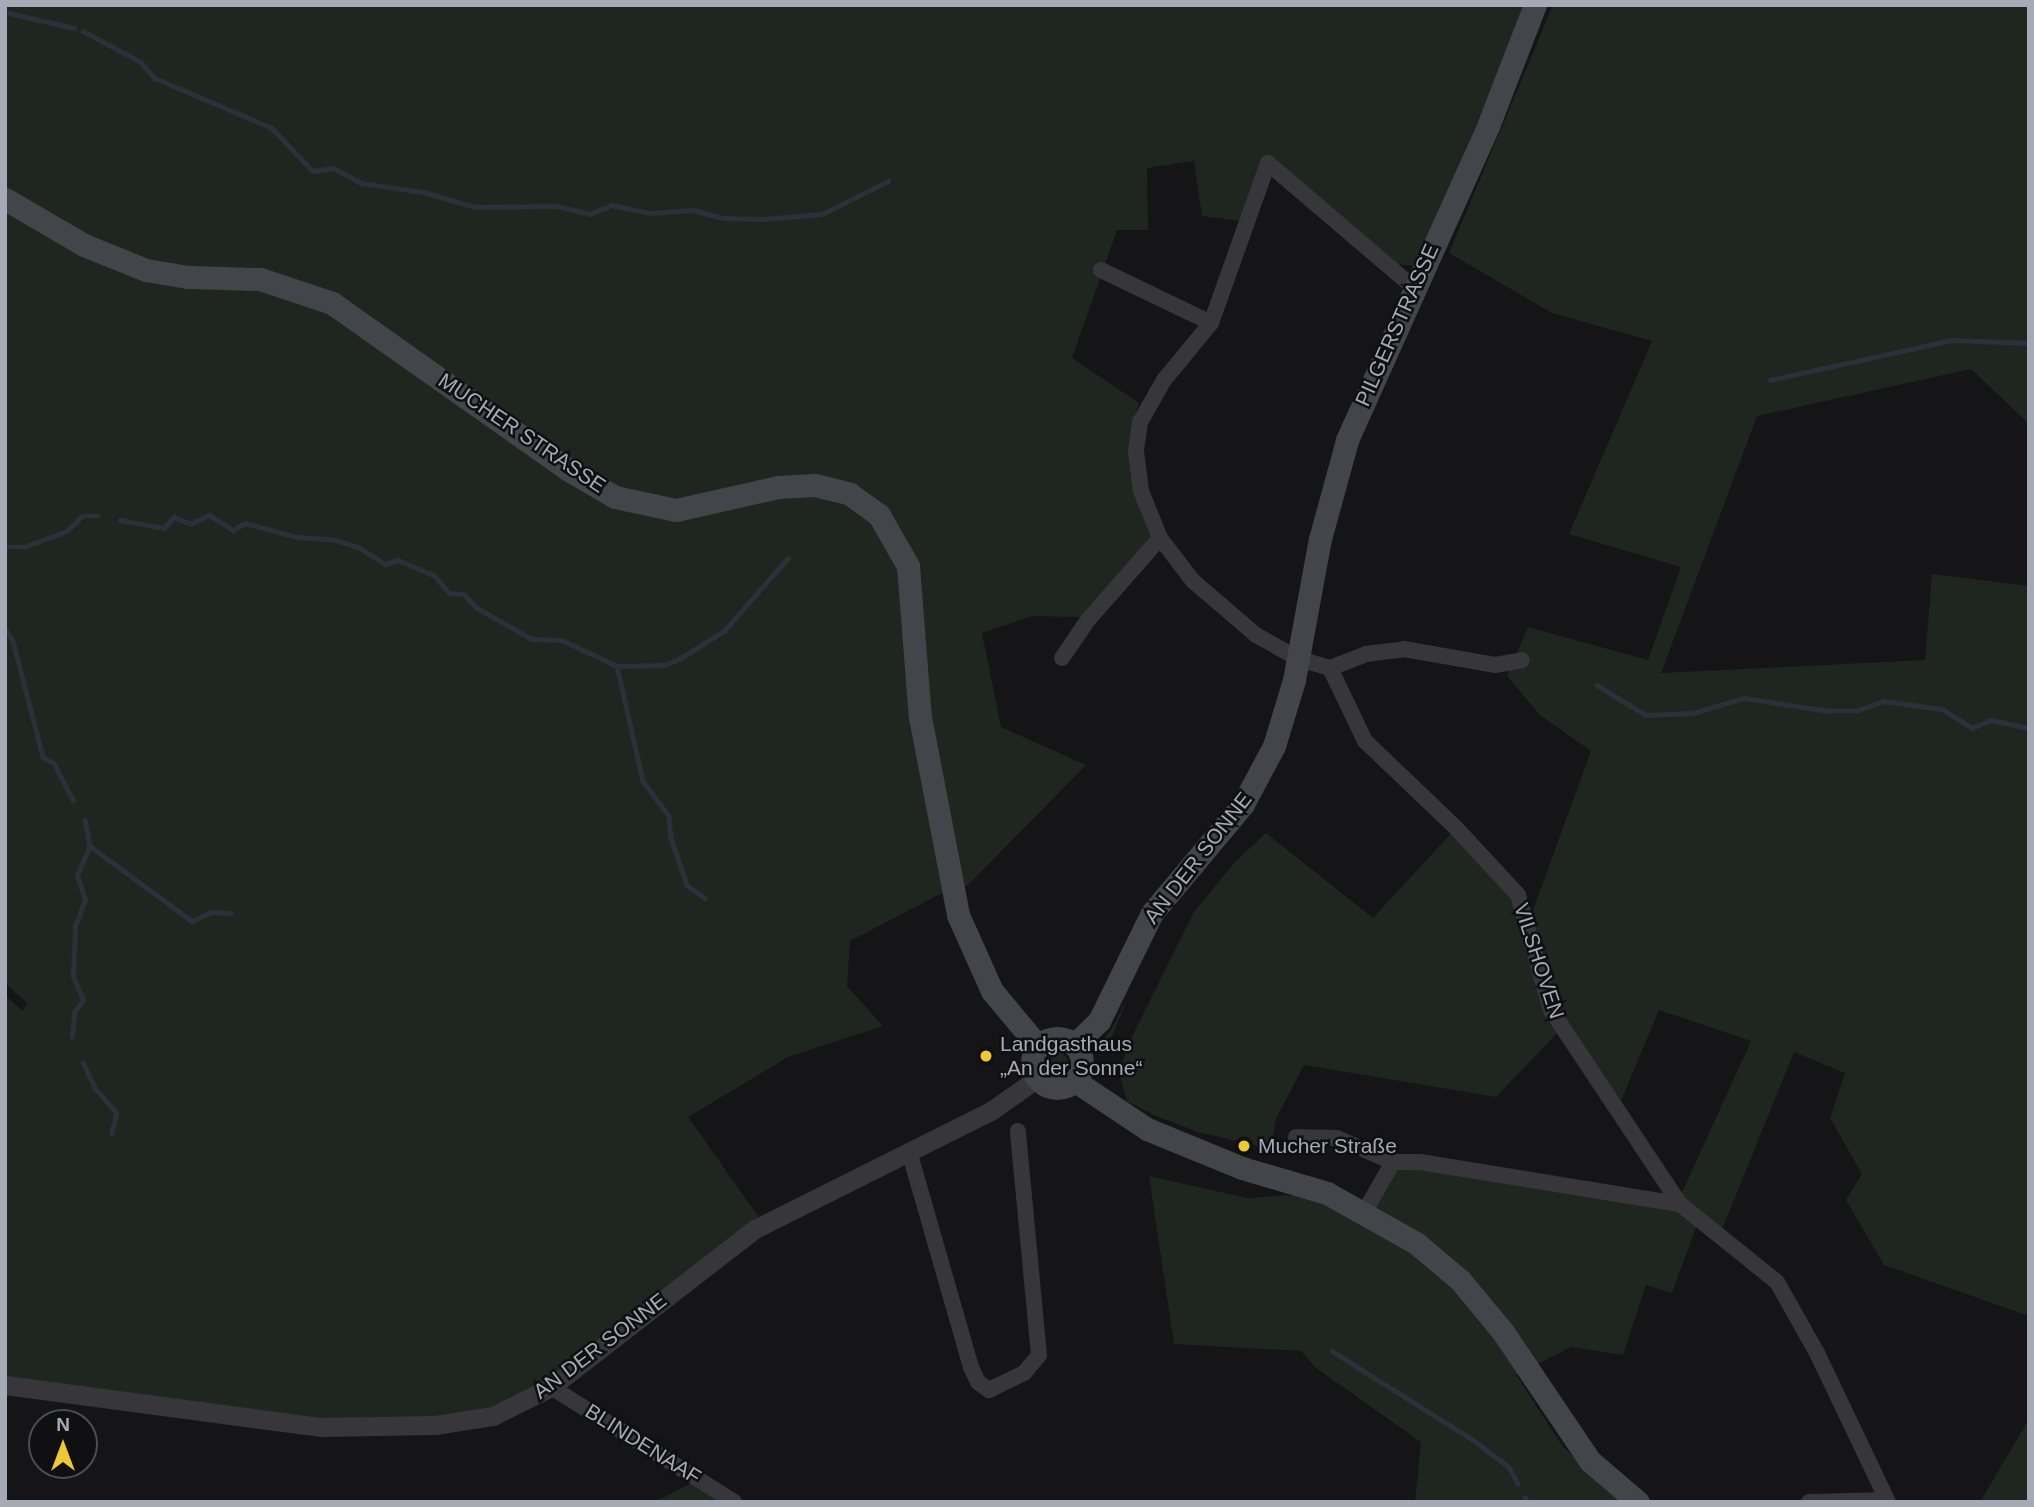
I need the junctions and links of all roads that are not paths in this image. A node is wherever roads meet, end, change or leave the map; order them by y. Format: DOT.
graph roads {
  1 [pos="1535,5"];
  2 [pos="5,199"];
  3 [pos="1101,270"];
  4 [pos="1413,287"];
  5 [pos="1211,323"];
  6 [pos="1160,538"];
  7 [pos="1062,658"];
  8 [pos="1299,659"];
  9 [pos="1522,660"];
  10 [pos="1330,668"];
  11 [pos="1074,1045"];
  12 [pos="1038,1046"];
  13 [pos="1036,1079"];
  14 [pos="1075,1081"];
  15 [pos="1018,1130"];
  16 [pos="1296,1137"];
  17 [pos="909,1150"];
  18 [pos="1393,1162"];
  19 [pos="1679,1204"];
  20 [pos="1365,1212"];
  21 [pos="5,1385"];
  22 [pos="551,1387"];
  23 [pos="1888,1501"];
  24 [pos="734,1502"];
  25 [pos="1637,1502"];
  26 [pos="1810,1502"];
  1 -- 4 [label="main road, PILGERSTRASSE"];
  2 -- 12 [label="main road, MUCHER STRASSE"];
  3 -- 5 [label="street"];
  4 -- 5 [label="street"];
  4 -- 8 [label="main road, PILGERSTRASSE"];
  5 -- 6 [label="street"];
  6 -- 7 [label="street"];
  6 -- 8 [label="street"];
  8 -- 10 [label="street"];
  8 -- 11 [label="main road, AN DER SONNE"];
  9 -- 10 [label="street"];
  10 -- 19 [label="street, VILSHOVEN"];
  11 -- 12 [label="main road"];
  11 -- 14 [label="main road"];
  12 -- 13 [label="main road"];
  13 -- 14 [label="main road"];
  13 -- 17 [label="street, AN DER SONNE"];
  14 -- 20 [label="main road"];
  15 -- 17 [label="street"];
  16 -- 18 [label="street, VILSHOVEN"];
  17 -- 22 [label="street, AN DER SONNE"];
  18 -- 19 [label="street, VILSHOVEN"];
  18 -- 20 [label="street"];
  19 -- 23 [label="street, VILSHOVEN"];
  20 -- 25 [label="main road"];
  21 -- 22 [label="street, AN DER SONNE"];
  22 -- 24 [label="street, BLINDENAAF"];
  23 -- 26 [label="street, VILSHOVEN"];
}
